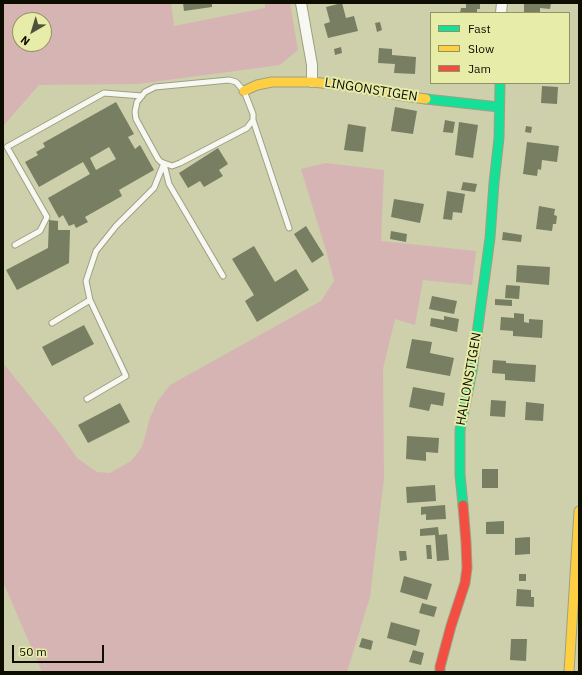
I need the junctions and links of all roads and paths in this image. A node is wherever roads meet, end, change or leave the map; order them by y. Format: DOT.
graph roads {
  1 [pos="301,3"];
  2 [pos="312,82"];
  3 [pos="500,84"];
  4 [pos="244,91"];
  5 [pos="142,96"];
  6 [pos="499,107"];
  7 [pos="253,120"];
  8 [pos="164,164"];
  9 [pos="289,228"];
  10 [pos="15,245"];
  11 [pos="223,276"];
  12 [pos="90,300"];
  13 [pos="52,323"];
  14 [pos="87,399"];
  15 [pos="579,511"];
  16 [pos="440,672"];
  17 [pos="569,672"];
  1 -- 2 [label="street"];
  2 -- 4 [label="street, LINGONSTIGEN"];
  2 -- 6 [label="street, LINGONSTIGEN"];
  3 -- 6 [label="street, HALLONSTIGEN"];
  4 -- 5 [label="lane"];
  4 -- 7 [label="lane"];
  5 -- 8 [label="lane"];
  5 -- 10 [label="lane"];
  6 -- 16 [label="street, HALLONSTIGEN"];
  7 -- 8 [label="lane"];
  7 -- 9 [label="lane"];
  8 -- 11 [label="lane"];
  8 -- 12 [label="lane"];
  12 -- 13 [label="lane"];
  12 -- 14 [label="lane"];
  15 -- 17 [label="street"];
}
